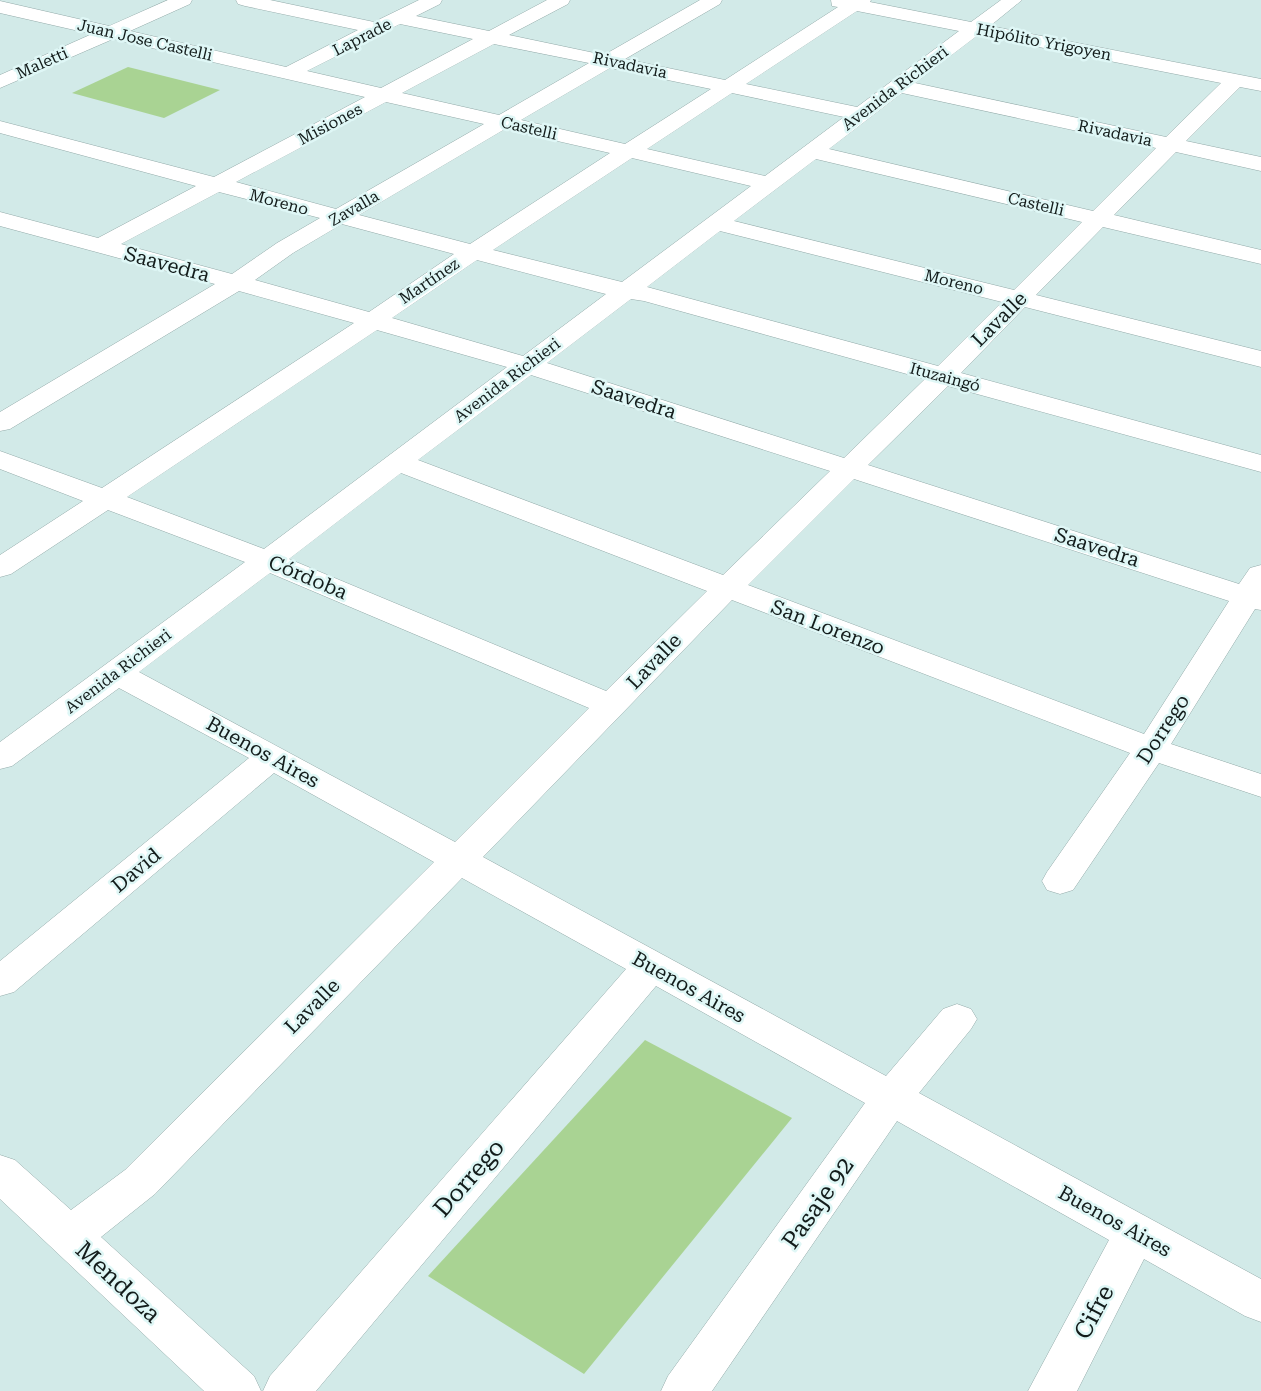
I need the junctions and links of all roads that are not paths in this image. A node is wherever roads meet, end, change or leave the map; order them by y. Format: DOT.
graph roads {
  1 [pos="183,0"];
  2 [pos="325,0"];
  3 [pos="434,0"];
  4 [pos="561,0"];
  5 [pos="712,0"];
  6 [pos="826,0"];
  7 [pos="1013,0"];
  8 [pos="254,1"];
  9 [pos="858,3"];
  10 [pos="0,7"];
  11 [pos="302,12"];
  12 [pos="399,18"];
  13 [pos="976,28"];
  14 [pos="378,29"];
  15 [pos="111,32"];
  16 [pos="491,37"];
  17 [pos="609,61"];
  18 [pos="291,72"];
  19 [pos="1235,80"];
  20 [pos="0,82"];
  21 [pos="1261,85"];
  22 [pos="728,86"];
  23 [pos="898,86"];
  24 [pos="386,95"];
  25 [pos="860,114"];
  26 [pos="502,122"];
  27 [pos="0,127"];
  28 [pos="1169,144"];
  29 [pos="630,150"];
  30 [pos="811,151"];
  31 [pos="1261,164"];
  32 [pos="768,183"];
  33 [pos="214,184"];
  34 [pos="340,217"];
  35 [pos="1096,218"];
  36 [pos="0,219"];
  37 [pos="717,223"];
  38 [pos="100,246"];
  39 [pos="472,252"];
  40 [pos="1261,258"];
  41 [pos="236,282"];
  42 [pos="628,290"];
  43 [pos="1020,298"];
  44 [pos="372,322"];
  45 [pos="1261,359"];
  46 [pos="527,365"];
  47 [pos="942,376"];
  48 [pos="0,423"];
  49 [pos="0,459"];
  50 [pos="397,462"];
  51 [pos="1261,464"];
  52 [pos="851,468"];
  53 [pos="106,498"];
  54 [pos="266,560"];
  55 [pos="0,568"];
  56 [pos="726,588"];
  57 [pos="1257,590"];
  58 [pos="116,674"];
  59 [pos="612,705"];
  60 [pos="1151,749"];
  61 [pos="0,758"];
  62 [pos="272,758"];
  63 [pos="1261,786"];
  64 [pos="458,858"];
  65 [pos="1060,881"];
  66 [pos="651,966"];
  67 [pos="0,982"];
  68 [pos="957,1019"];
  69 [pos="891,1098"];
  70 [pos="0,1172"];
  71 [pos="1136,1232"];
  72 [pos="69,1236"];
  73 [pos="1261,1302"];
  74 [pos="237,1391"];
  75 [pos="287,1391"];
  76 [pos="685,1391"];
  77 [pos="1052,1391"];
  1 -- 15 [label="street, Maletti"];
  2 -- 11 [label="street"];
  3 -- 12 [label="street, Laprade"];
  4 -- 16 [label="street, Misiones"];
  5 -- 17 [label="street, Zavalla"];
  6 -- 9 [label="street, Hipólito Yrigoyen"];
  7 -- 13 [label="street, Avenida Richieri"];
  8 -- 11 [label="street"];
  9 -- 13 [label="street, Hipólito Yrigoyen"];
  9 -- 22 [label="street, Martínez"];
  10 -- 15 [label="street, Juan Jose Castelli"];
  11 -- 14 [label="street"];
  12 -- 14 [label="street, Laprade"];
  12 -- 16 [label="street, Rivadavia"];
  13 -- 19 [label="street, Hipólito Yrigoyen"];
  13 -- 23 [label="street, Avenida Richieri"];
  14 -- 18 [label="street, Laprade"];
  15 -- 18 [label="street, Juan Jose Castelli"];
  15 -- 20 [label="street, Maletti"];
  16 -- 17 [label="street, Rivadavia"];
  16 -- 24 [label="street, Misiones"];
  17 -- 22 [label="street, Rivadavia"];
  17 -- 26 [label="street, Zavalla"];
  18 -- 24 [label="street, Castelli"];
  19 -- 21 [label="street, Hipólito Yrigoyen"];
  19 -- 28 [label="street, Lavalle"];
  22 -- 25 [label="street, Rivadavia"];
  22 -- 29 [label="street, Martínez"];
  23 -- 25 [label="street, Avenida Richieri"];
  23 -- 28 [label="street, Rivadavia"];
  24 -- 26 [label="street, Castelli"];
  24 -- 33 [label="street, Misiones"];
  25 -- 30 [label="street, Avenida Richieri"];
  26 -- 29 [label="street, Castelli"];
  26 -- 34 [label="street, Zavalla"];
  27 -- 33 [label="street, Moreno"];
  28 -- 31 [label="street, Rivadavia"];
  28 -- 35 [label="street, Lavalle"];
  29 -- 32 [label="street, Castelli"];
  29 -- 39 [label="street, Martínez"];
  30 -- 32 [label="street, Avenida Richieri"];
  30 -- 35 [label="street, Castelli"];
  32 -- 37 [label="street, Avenida Richieri"];
  33 -- 34 [label="street, Moreno"];
  33 -- 38 [label="street, Misiones"];
  34 -- 39 [label="street, Moreno"];
  34 -- 41 [label="street, Zavalla"];
  35 -- 40 [label="street, Castelli"];
  35 -- 43 [label="street, Lavalle"];
  36 -- 38 [label="street, Saavedra"];
  37 -- 42 [label="street, Avenida Richieri"];
  37 -- 43 [label="street, Moreno"];
  38 -- 41 [label="street, Saavedra"];
  39 -- 42 [label="street, Moreno"];
  39 -- 44 [label="street, Martínez"];
  41 -- 44 [label="street, Saavedra"];
  41 -- 48 [label="street, Zavalla"];
  42 -- 46 [label="street, Avenida Richieri"];
  42 -- 47 [label="street, Ituzaingó"];
  43 -- 45 [label="street, Moreno"];
  43 -- 47 [label="street, Lavalle"];
  44 -- 46 [label="street, Saavedra"];
  44 -- 53 [label="street, Martínez"];
  46 -- 50 [label="street, Avenida Richieri"];
  46 -- 52 [label="street, Saavedra"];
  47 -- 51 [label="street, Ituzaingó"];
  47 -- 52 [label="street, Lavalle"];
  49 -- 53 [label="street, Córdoba"];
  50 -- 54 [label="street, Avenida Richieri"];
  50 -- 56 [label="street, San Lorenzo"];
  52 -- 56 [label="street, Lavalle"];
  52 -- 57 [label="street, Saavedra"];
  53 -- 54 [label="street, Córdoba"];
  53 -- 55 [label="street, Martínez"];
  54 -- 58 [label="street, Avenida Richieri"];
  54 -- 59 [label="street, Córdoba"];
  56 -- 59 [label="street, Lavalle"];
  56 -- 60 [label="street, San Lorenzo"];
  57 -- 60 [label="street, Dorrego"];
  58 -- 61 [label="street, Avenida Richieri"];
  58 -- 62 [label="street, Buenos Aires"];
  59 -- 64 [label="street, Lavalle"];
  60 -- 63 [label="street, San Lorenzo"];
  60 -- 65 [label="street, Dorrego"];
  62 -- 64 [label="street, Buenos Aires"];
  62 -- 67 [label="street, David"];
  64 -- 66 [label="street, Buenos Aires"];
  64 -- 72 [label="street, Lavalle"];
  66 -- 69 [label="street, Buenos Aires"];
  66 -- 75 [label="street, Dorrego"];
  68 -- 69 [label="street, Pasaje 92"];
  69 -- 71 [label="street, Buenos Aires"];
  69 -- 76 [label="street, Pasaje 92"];
  70 -- 72 [label="street, Mendoza"];
  71 -- 73 [label="street, Buenos Aires"];
  71 -- 77 [label="street, Cifre"];
  72 -- 74 [label="street, Mendoza"];
}
